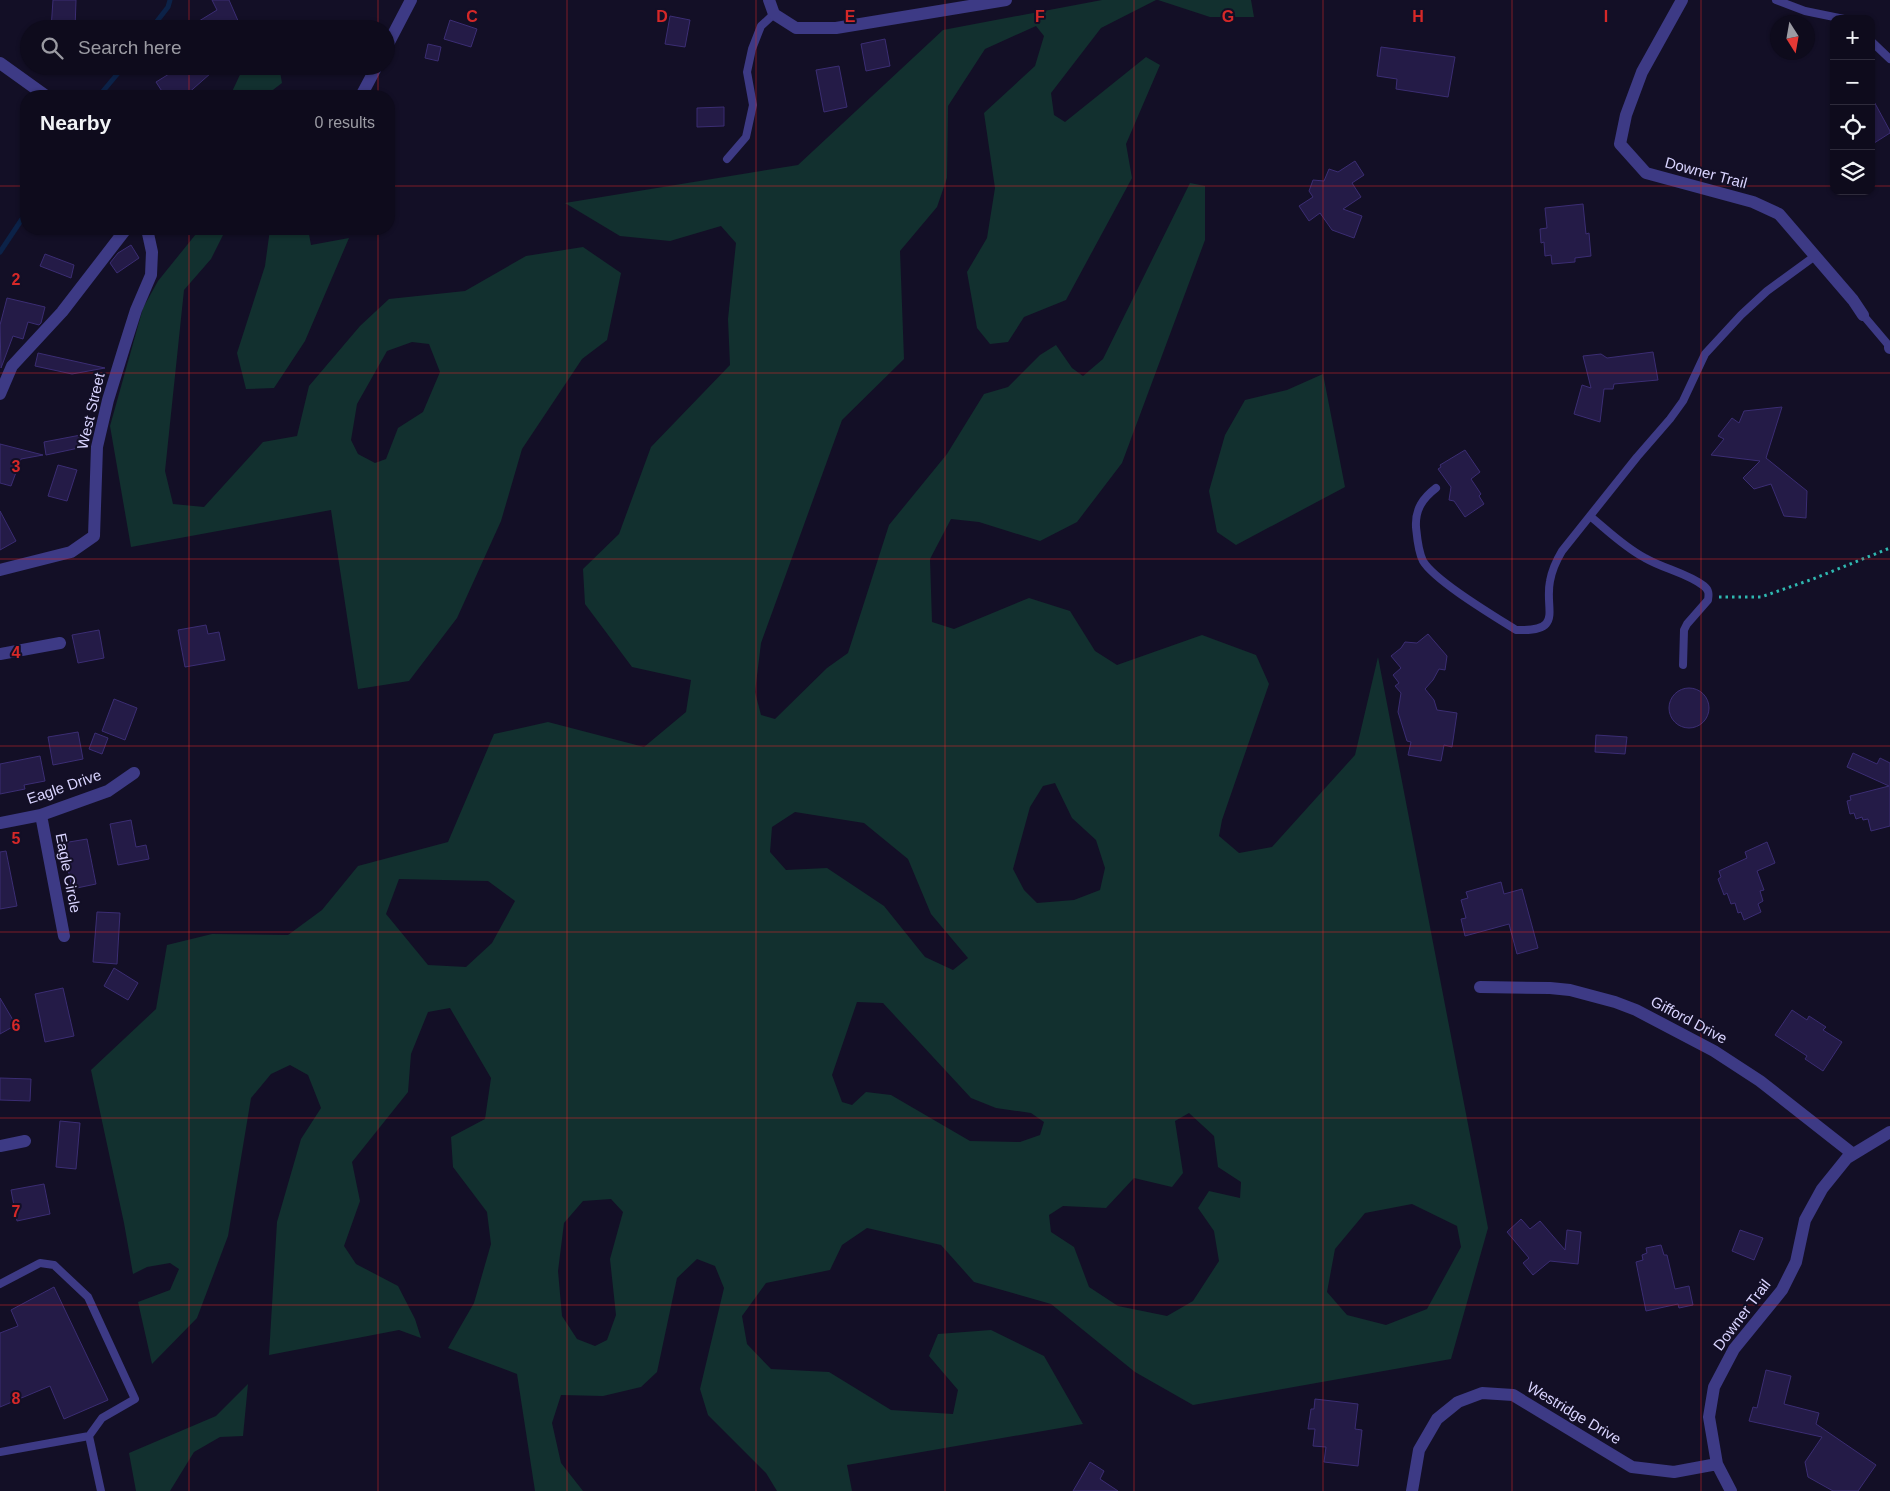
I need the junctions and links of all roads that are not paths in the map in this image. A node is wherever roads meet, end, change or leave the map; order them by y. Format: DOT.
graph roads {
  1 [pos="411,0"];
  2 [pos="769,0"];
  3 [pos="1006,0"];
  4 [pos="1682,0"];
  5 [pos="1776,0"];
  6 [pos="774,14"];
  7 [pos="1830,16"];
  8 [pos="395,31"];
  9 [pos="1875,45"];
  10 [pos="1890,59"];
  11 [pos="0,63"];
  12 [pos="372,75"];
  13 [pos="38,90"];
  14 [pos="364,90"];
  15 [pos="727,159"];
  16 [pos="121,235"];
  17 [pos="148,235"];
  18 [pos="1815,256"];
  19 [pos="1863,315"];
  20 [pos="1890,347"];
  21 [pos="0,394"];
  22 [pos="1436,488"];
  23 [pos="1590,516"];
  24 [pos="0,570"];
  25 [pos="60,642"];
  26 [pos="0,654"];
  27 [pos="1683,665"];
  28 [pos="134,772"];
  29 [pos="41,815"];
  30 [pos="0,823"];
  31 [pos="64,936"];
  32 [pos="1480,987"];
  33 [pos="1890,1132"];
  34 [pos="25,1141"];
  35 [pos="0,1146"];
  36 [pos="1853,1154"];
  37 [pos="0,1284"];
  38 [pos="89,1436"];
  39 [pos="0,1452"];
  40 [pos="1717,1464"];
  41 [pos="101,1491"];
  42 [pos="1412,1491"];
  43 [pos="1731,1491"];
  1 -- 8 [label="street"];
  2 -- 6 [label="street"];
  3 -- 6 [label="street"];
  4 -- 18 [label="street, Downer Trail"];
  5 -- 7 [label="lane"];
  6 -- 15 [label="lane"];
  9 -- 10 [label="lane"];
  11 -- 13 [label="street"];
  12 -- 14 [label="street"];
  16 -- 21 [label="street"];
  17 -- 24 [label="street, West Street"];
  18 -- 19 [label="street, Downer Trail"];
  18 -- 23 [label="lane"];
  19 -- 20 [label="lane, Downer Trail"];
  22 -- 23 [label="lane"];
  23 -- 27 [label="lane"];
  25 -- 26 [label="street"];
  28 -- 29 [label="street, Eagle Drive"];
  29 -- 30 [label="street, Eagle Drive"];
  29 -- 31 [label="street, Eagle Circle"];
  32 -- 36 [label="street, Gifford Drive"];
  33 -- 36 [label="street, Downer Trail"];
  34 -- 35 [label="street"];
  36 -- 40 [label="street, Downer Trail"];
  37 -- 38 [label="lane"];
  38 -- 39 [label="lane"];
  38 -- 41 [label="lane"];
  40 -- 42 [label="street, Westridge Drive"];
  40 -- 43 [label="street, Downer Trail"];
}
